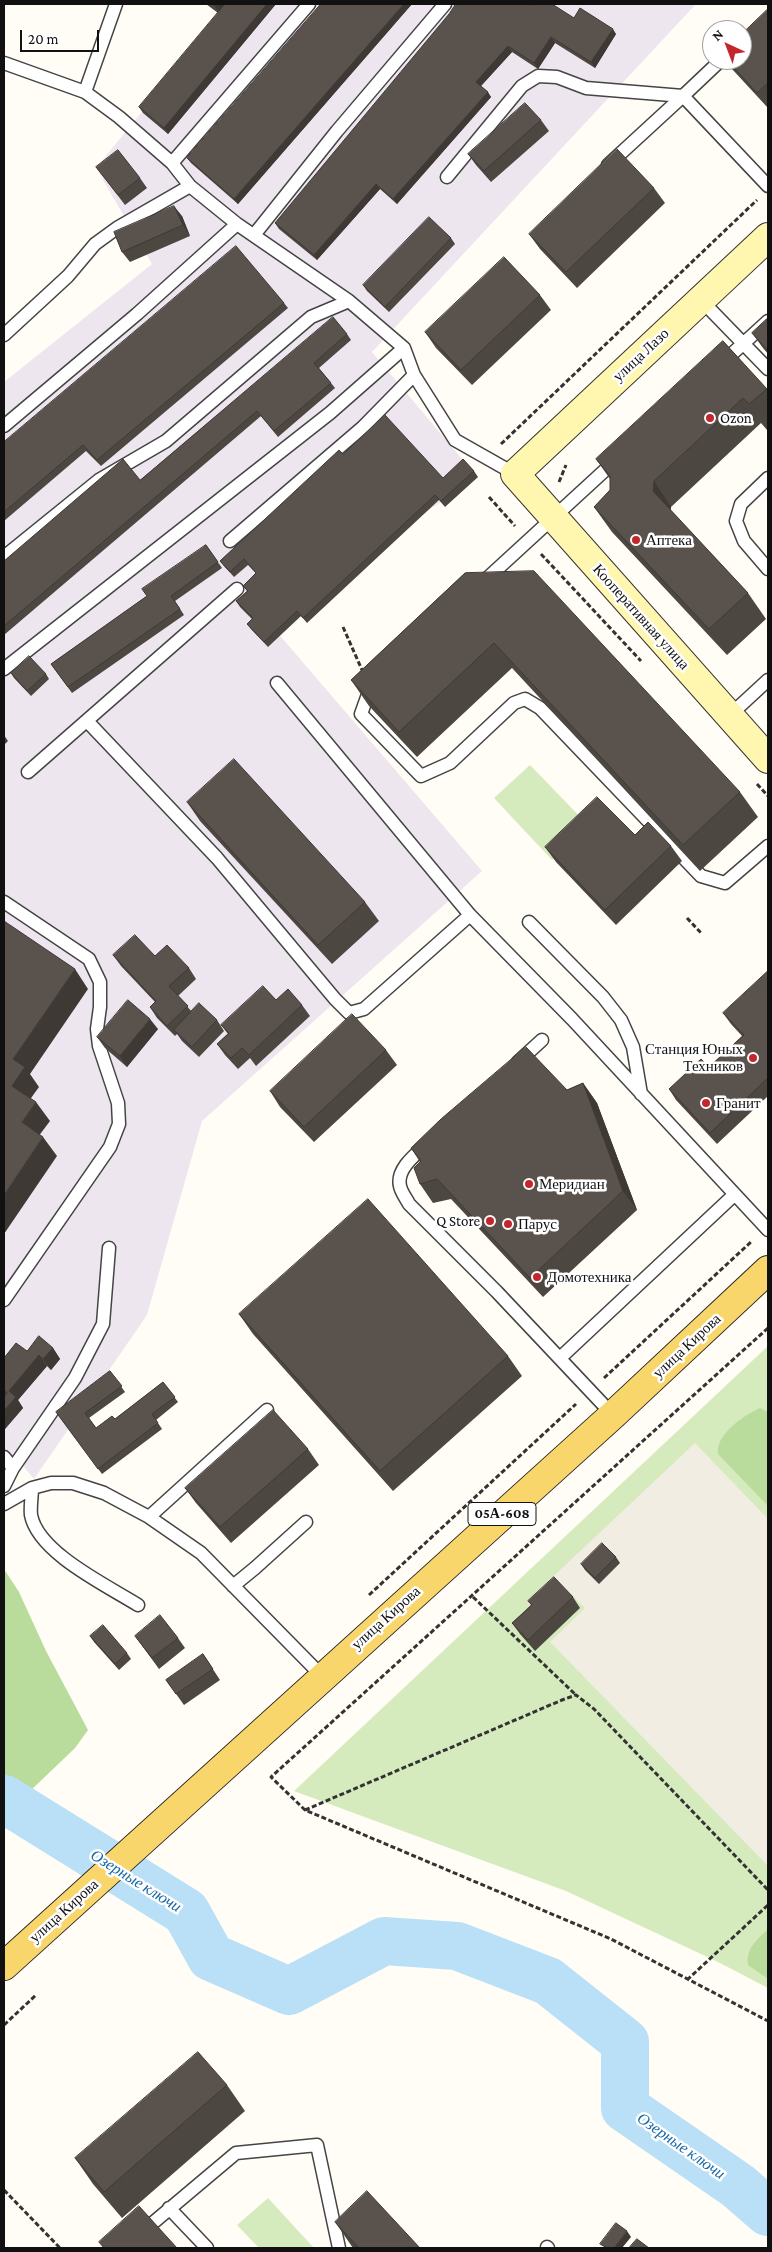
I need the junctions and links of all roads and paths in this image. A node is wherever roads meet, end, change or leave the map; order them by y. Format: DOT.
graph roads {
  1 [pos="116,4"];
  2 [pos="309,4"];
  3 [pos="446,4"];
  4 [pos="4,63"];
  5 [pos="710,70"];
  6 [pos="85,92"];
  7 [pos="683,96"];
  8 [pos="172,162"];
  9 [pos="598,174"];
  10 [pos="447,178"];
  11 [pos="190,186"];
  12 [pos="765,191"];
  13 [pos="237,224"];
  14 [pos="254,235"];
  15 [pos="768,237"];
  16 [pos="701,300"];
  17 [pos="348,301"];
  18 [pos="768,321"];
  19 [pos="4,335"];
  20 [pos="743,343"];
  21 [pos="404,348"];
  22 [pos="768,369"];
  23 [pos="714,370"];
  24 [pos="414,375"];
  25 [pos="4,426"];
  26 [pos="626,451"];
  27 [pos="572,458"];
  28 [pos="486,459"];
  29 [pos="514,474"];
  30 [pos="768,478"];
  31 [pos="489,497"];
  32 [pos="561,511"];
  33 [pos="528,540"];
  34 [pos="230,541"];
  35 [pos="4,558"];
  36 [pos="768,569"];
  37 [pos="237,589"];
  38 [pos="471,594"];
  39 [pos="343,627"];
  40 [pos="642,661"];
  41 [pos="4,669"];
  42 [pos="384,674"];
  43 [pos="768,680"];
  44 [pos="277,683"];
  45 [pos="370,687"];
  46 [pos="729,716"];
  47 [pos="88,721"];
  48 [pos="762,771"];
  49 [pos="28,772"];
  50 [pos="768,796"];
  51 [pos="768,846"];
  52 [pos="4,902"];
  53 [pos="470,915"];
  54 [pos="687,918"];
  55 [pos="529,922"];
  56 [pos="702,934"];
  57 [pos="542,1040"];
  58 [pos="505,1074"];
  59 [pos="641,1095"];
  60 [pos="438,1134"];
  61 [pos="734,1195"];
  62 [pos="767,1229"];
  63 [pos="109,1248"];
  64 [pos="768,1270"];
  65 [pos="4,1300"];
  66 [pos="768,1328"];
  67 [pos="560,1358"];
  68 [pos="590,1391"];
  69 [pos="267,1410"];
  70 [pos="613,1415"];
  71 [pos="4,1457"];
  72 [pos="13,1468"];
  73 [pos="4,1486"];
  74 [pos="32,1488"];
  75 [pos="4,1504"];
  76 [pos="149,1517"];
  77 [pos="306,1522"];
  78 [pos="233,1586"];
  79 [pos="368,1597"];
  80 [pos="472,1597"];
  81 [pos="138,1605"];
  82 [pos="322,1676"];
  83 [pos="576,1695"];
  84 [pos="305,1810"];
  85 [pos="768,1890"];
  86 [pos="768,1905"];
  87 [pos="4,1966"];
  88 [pos="687,1980"];
  89 [pos="36,1995"];
  90 [pos="768,2020"];
  91 [pos="4,2026"];
  92 [pos="4,2190"];
  93 [pos="169,2208"];
  94 [pos="60,2248"];
  95 [pos="123,2248"];
  96 [pos="207,2248"];
  97 [pos="339,2248"];
  1 -- 6 [label="lane"];
  2 -- 8 [label="lane"];
  3 -- 14 [label="lane"];
  4 -- 6 [label="lane"];
  5 -- 7 [label="lane"];
  6 -- 8 [label="lane"];
  7 -- 9 [label="lane"];
  7 -- 10 [label="lane"];
  7 -- 12 [label="lane"];
  8 -- 11 [label="lane"];
  11 -- 13 [label="lane"];
  11 -- 19 [label="lane"];
  12 -- 28 [label="path"];
  13 -- 14 [label="lane"];
  13 -- 25 [label="lane"];
  14 -- 17 [label="lane"];
  15 -- 16 [label="main road, улица Лазо"];
  16 -- 20 [label="lane"];
  16 -- 29 [label="main road, улица Лазо"];
  17 -- 21 [label="lane"];
  17 -- 35 [label="lane"];
  18 -- 20 [label="lane"];
  20 -- 22 [label="lane"];
  20 -- 23 [label="lane"];
  21 -- 24 [label="lane"];
  21 -- 41 [label="lane"];
  24 -- 28 [label="lane"];
  24 -- 34 [label="lane"];
  26 -- 32 [label="lane"];
  27 -- 32 [label="path"];
  28 -- 29 [label="lane"];
  29 -- 32 [label="main road, Кооперативная улица"];
  30 -- 36 [label="lane"];
  31 -- 33 [label="path"];
  32 -- 33 [label="lane"];
  32 -- 46 [label="main road, Кооперативная улица"];
  33 -- 38 [label="lane"];
  33 -- 40 [label="path"];
  37 -- 47 [label="lane"];
  39 -- 45 [label="path"];
  42 -- 45 [label="lane"];
  43 -- 46 [label="lane"];
  44 -- 53 [label="lane"];
  45 -- 51 [label="lane"];
  46 -- 48 [label="main road, Кооперативная улица"];
  47 -- 49 [label="lane"];
  47 -- 53 [label="lane"];
  48 -- 50 [label="path"];
  52 -- 65 [label="lane"];
  53 -- 59 [label="lane"];
  54 -- 56 [label="path"];
  55 -- 59 [label="lane"];
  57 -- 58 [label="lane"];
  59 -- 61 [label="lane"];
  60 -- 67 [label="lane"];
  61 -- 62 [label="lane"];
  61 -- 67 [label="lane"];
  62 -- 68 [label="path"];
  63 -- 72 [label="lane"];
  64 -- 70 [label="main road, улица Кирова / 05А-608"];
  66 -- 80 [label="path"];
  67 -- 68 [label="lane"];
  68 -- 70 [label="lane"];
  68 -- 79 [label="path"];
  69 -- 76 [label="lane"];
  70 -- 82 [label="main road, улица Кирова / 05А-608"];
  71 -- 72 [label="lane"];
  72 -- 73 [label="lane"];
  74 -- 75 [label="lane"];
  74 -- 76 [label="lane"];
  74 -- 81 [label="lane"];
  76 -- 78 [label="lane"];
  77 -- 78 [label="lane"];
  78 -- 82 [label="lane"];
  80 -- 83 [label="path"];
  80 -- 84 [label="path"];
  82 -- 87 [label="main road, улица Кирова / 05А-608"];
  83 -- 84 [label="path"];
  83 -- 85 [label="path"];
  84 -- 88 [label="path"];
  86 -- 88 [label="path"];
  88 -- 90 [label="path"];
  89 -- 91 [label="path"];
  92 -- 94 [label="path"];
  93 -- 95 [label="lane"];
  93 -- 96 [label="lane"];
  93 -- 97 [label="lane"];
}
